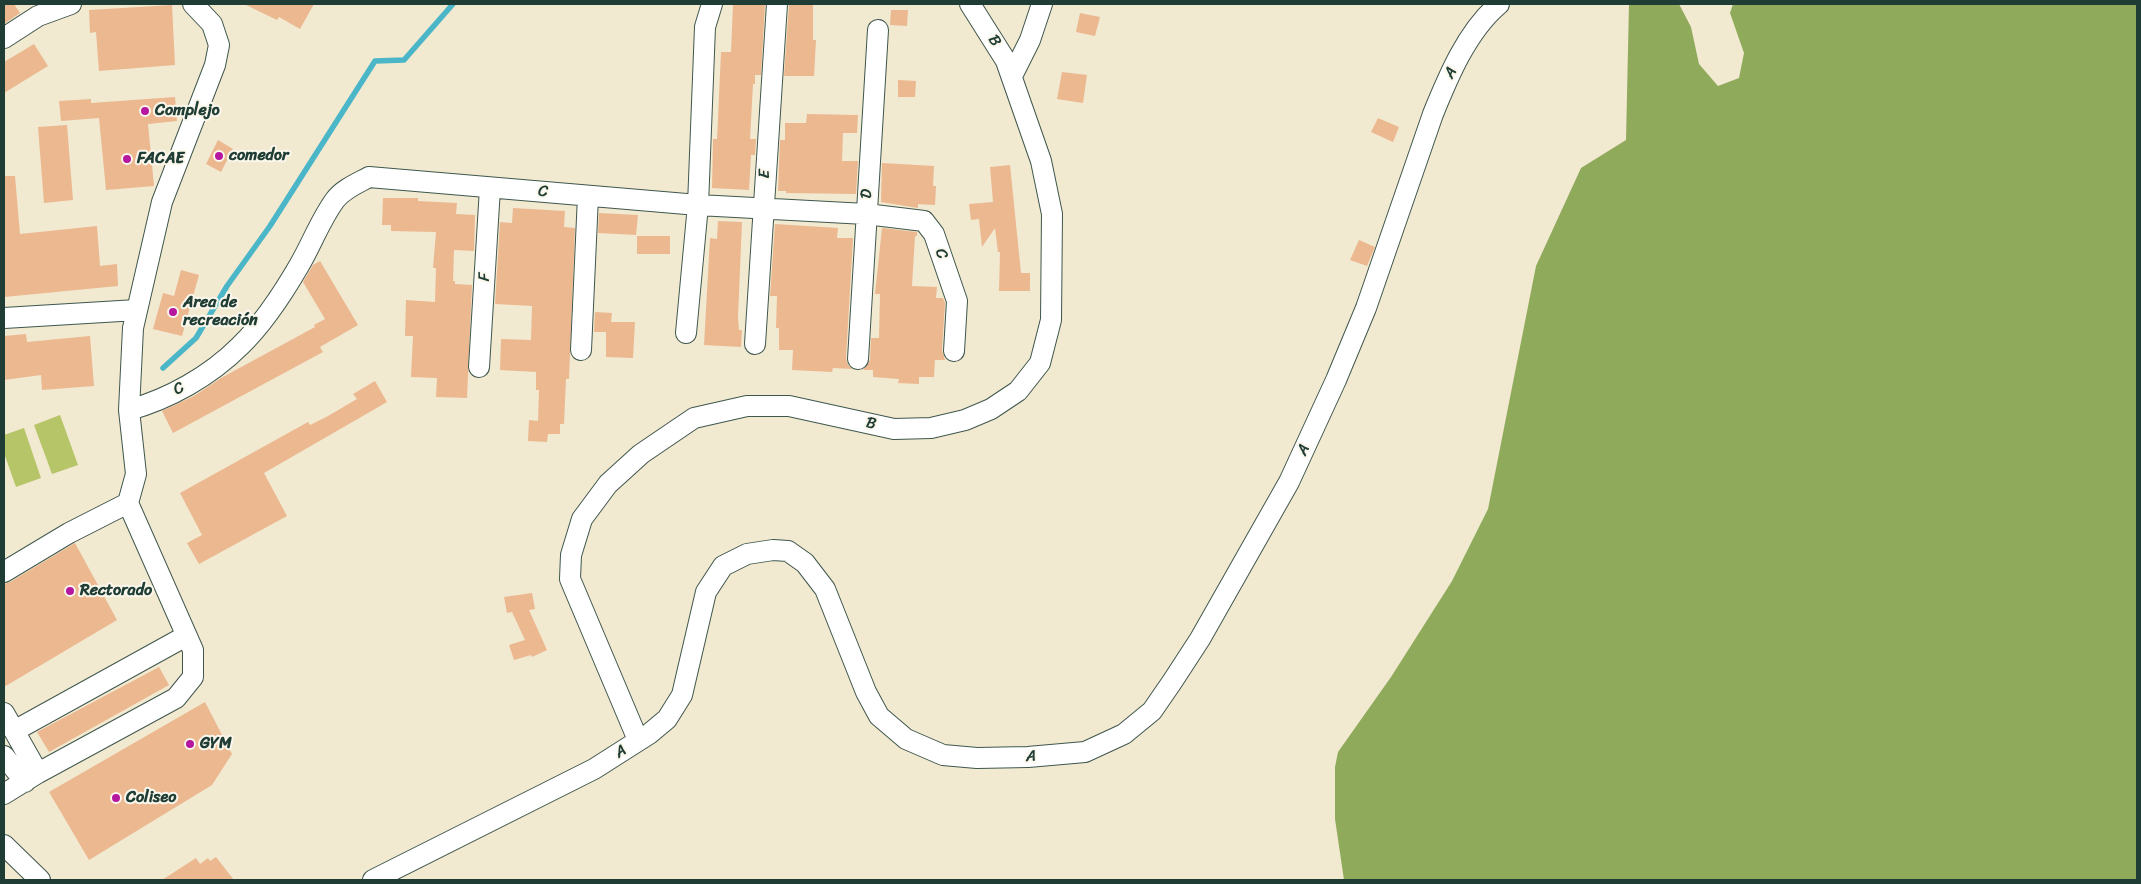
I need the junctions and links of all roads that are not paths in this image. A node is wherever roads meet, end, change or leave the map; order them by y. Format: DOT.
graph roads {
  1 [pos="70,4"];
  2 [pos="193,4"];
  3 [pos="712,4"];
  4 [pos="777,4"];
  5 [pos="970,4"];
  6 [pos="1042,4"];
  7 [pos="1498,4"];
  8 [pos="878,30"];
  9 [pos="4,38"];
  10 [pos="1012,76"];
  11 [pos="490,188"];
  12 [pos="588,196"];
  13 [pos="698,204"];
  14 [pos="763,208"];
  15 [pos="866,214"];
  16 [pos="137,310"];
  17 [pos="4,318"];
  18 [pos="686,333"];
  19 [pos="755,344"];
  20 [pos="581,350"];
  21 [pos="954,351"];
  22 [pos="858,359"];
  23 [pos="479,367"];
  24 [pos="129,410"];
  25 [pos="128,503"];
  26 [pos="4,572"];
  27 [pos="186,636"];
  28 [pos="4,713"];
  29 [pos="14,731"];
  30 [pos="638,740"];
  31 [pos="4,756"];
  32 [pos="31,777"];
  33 [pos="4,794"];
  34 [pos="4,845"];
  35 [pos="40,880"];
  36 [pos="373,880"];
  1 -- 9 [label="street"];
  2 -- 16 [label="street"];
  3 -- 13 [label="street"];
  4 -- 14 [label="street, E"];
  5 -- 10 [label="street, B"];
  6 -- 10 [label="street"];
  7 -- 30 [label="street, A"];
  8 -- 15 [label="street, D"];
  10 -- 30 [label="street, B"];
  11 -- 12 [label="street, C"];
  11 -- 23 [label="street, F"];
  11 -- 24 [label="street, C"];
  12 -- 13 [label="street, C"];
  12 -- 20 [label="street"];
  13 -- 14 [label="street, C"];
  13 -- 18 [label="street"];
  14 -- 15 [label="street, C"];
  14 -- 19 [label="street, E"];
  15 -- 21 [label="street, C"];
  15 -- 22 [label="street, D"];
  16 -- 17 [label="street"];
  16 -- 24 [label="street"];
  24 -- 25 [label="street"];
  25 -- 26 [label="street"];
  25 -- 27 [label="street"];
  27 -- 29 [label="street"];
  27 -- 32 [label="street"];
  28 -- 29 [label="street"];
  29 -- 32 [label="street"];
  30 -- 36 [label="street, A"];
  31 -- 32 [label="street"];
  32 -- 33 [label="street"];
  34 -- 35 [label="street"];
}
